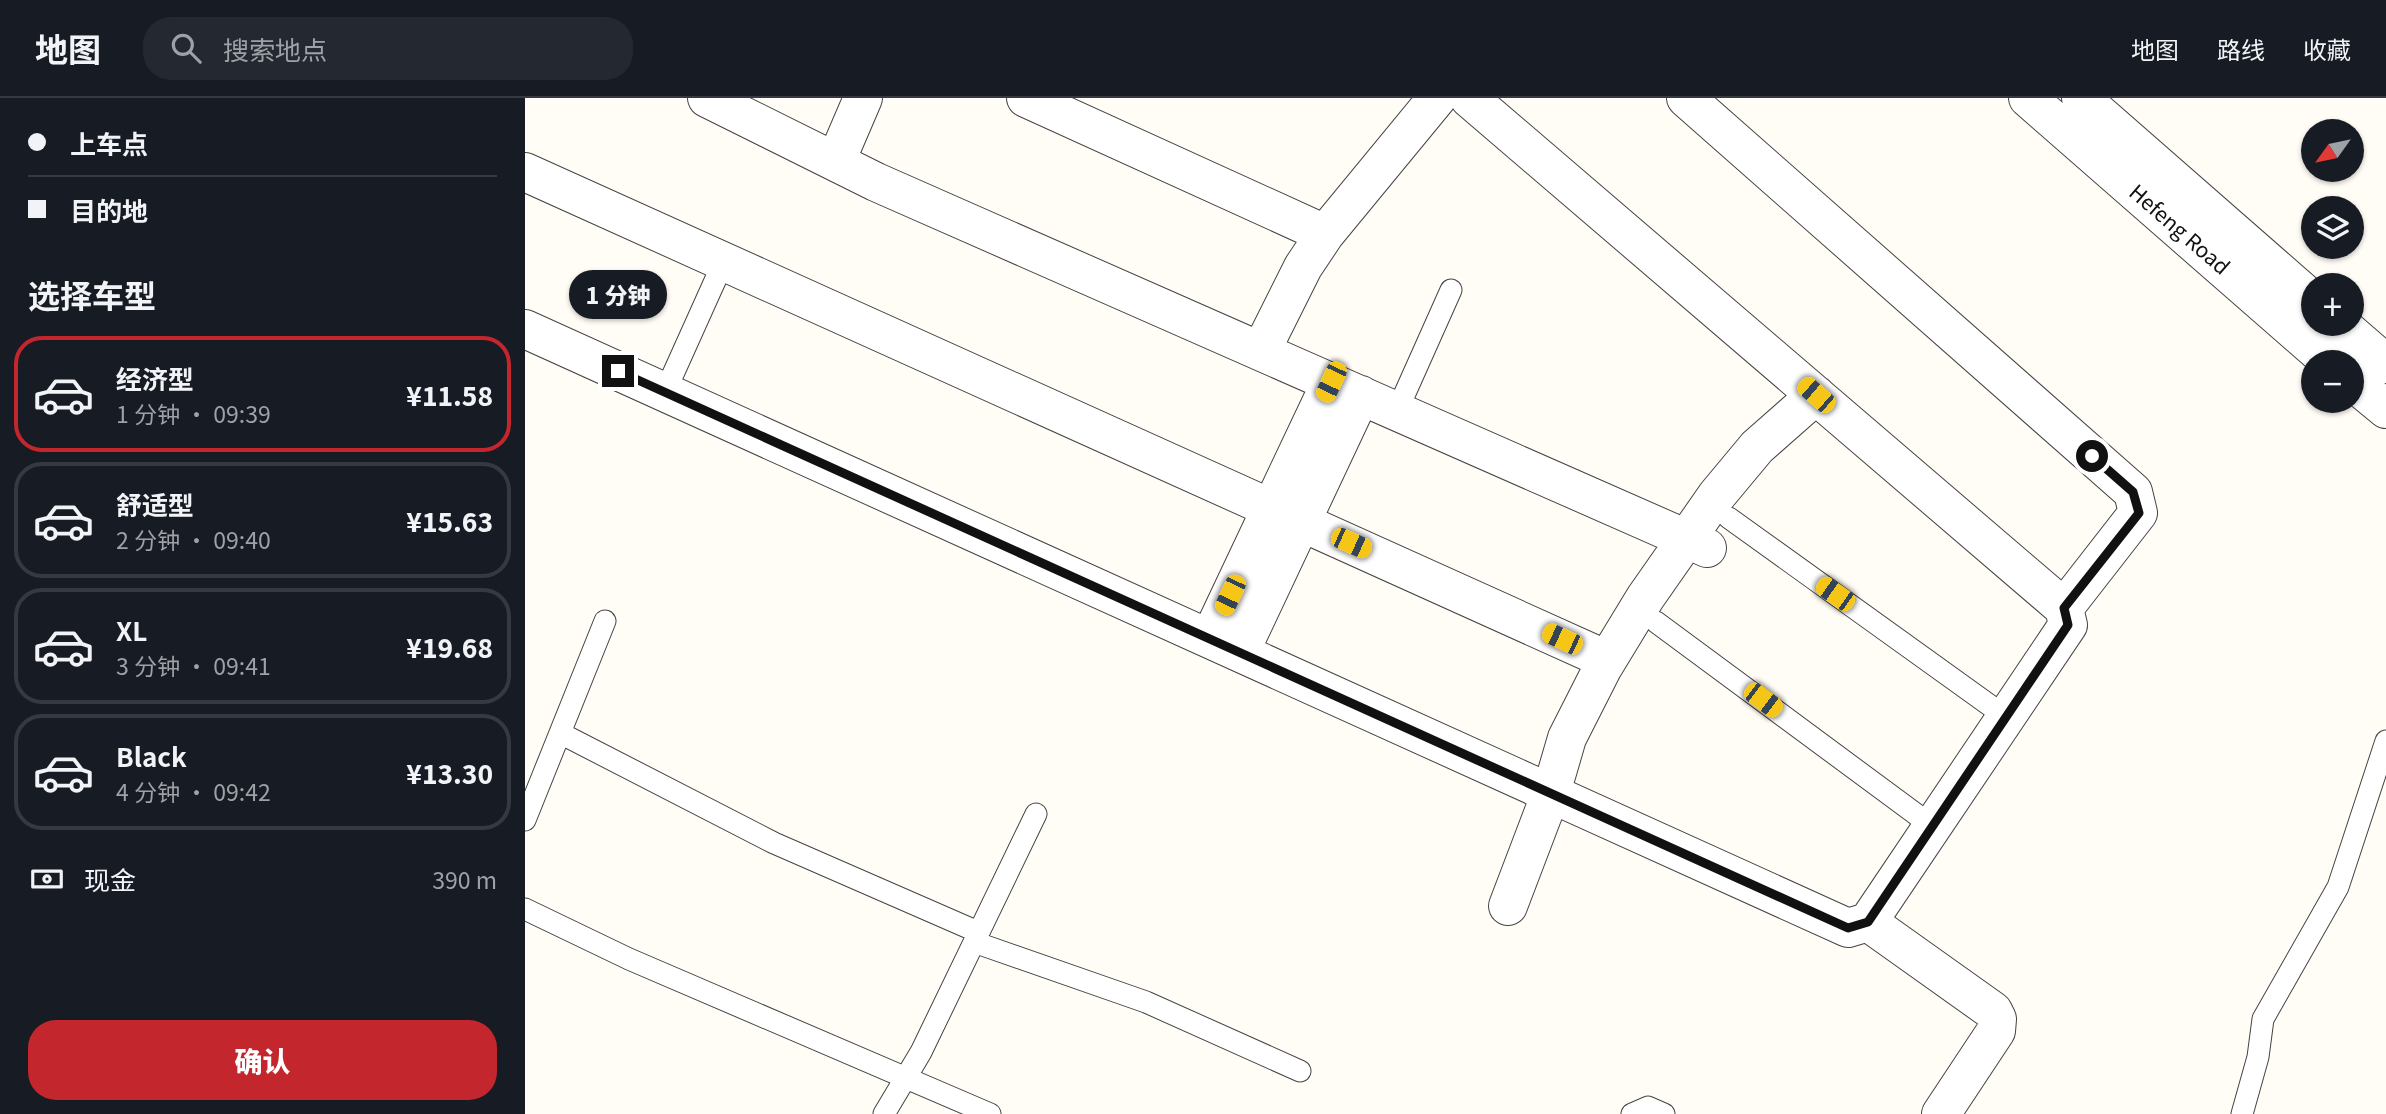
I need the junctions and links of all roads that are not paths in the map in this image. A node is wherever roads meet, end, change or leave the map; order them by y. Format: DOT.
graph roads {
  1 [pos="707,98"];
  2 [pos="863,98"];
  3 [pos="1026,98"];
  4 [pos="1437,98"];
  5 [pos="1469,98"];
  6 [pos="1686,98"];
  7 [pos="2028,98"];
  8 [pos="2081,98"];
  9 [pos="836,162"];
  10 [pos="525,172"];
  11 [pos="1325,234"];
  12 [pos="723,263"];
  13 [pos="1451,290"];
  14 [pos="2301,290"];
  15 [pos="525,329"];
  16 [pos="2354,336"];
  17 [pos="2316,350"];
  18 [pos="1261,351"];
  19 [pos="2386,364"];
  20 [pos="1346,389"];
  21 [pos="2364,391"];
  22 [pos="665,392"];
  23 [pos="1816,395"];
  24 [pos="2386,409"];
  25 [pos="1397,411"];
  26 [pos="1286,514"];
  27 [pos="1707,535"];
  28 [pos="2064,608"];
  29 [pos="605,621"];
  30 [pos="1657,622"];
  31 [pos="1225,645"];
  32 [pos="1607,660"];
  33 [pos="2006,717"];
  34 [pos="560,733"];
  35 [pos="2386,741"];
  36 [pos="1551,793"];
  37 [pos="1036,814"];
  38 [pos="525,820"];
  39 [pos="1933,826"];
  40 [pos="1508,906"];
  41 [pos="525,909"];
  42 [pos="1868,922"];
  43 [pos="976,937"];
  44 [pos="1300,1072"];
  45 [pos="906,1077"];
  46 [pos="884,1114"];
  47 [pos="990,1114"];
  48 [pos="1632,1114"];
  49 [pos="1664,1114"];
  50 [pos="1941,1114"];
  51 [pos="2242,1114"];
  1 -- 9 [label="street"];
  2 -- 9 [label="street"];
  3 -- 11 [label="street"];
  4 -- 11 [label="street"];
  5 -- 23 [label="street"];
  6 -- 28 [label="street"];
  7 -- 17 [label="street, Hefeng Road"];
  8 -- 14 [label="street, Hefeng Road"];
  9 -- 18 [label="street"];
  10 -- 12 [label="street"];
  11 -- 18 [label="street"];
  12 -- 22 [label="lane"];
  12 -- 26 [label="street"];
  13 -- 25 [label="lane"];
  15 -- 22 [label="street"];
  16 -- 19 [label="street"];
  18 -- 20 [label="street"];
  20 -- 25 [label="street"];
  20 -- 26 [label="street"];
  21 -- 24 [label="street"];
  22 -- 31 [label="street"];
  23 -- 27 [label="street"];
  23 -- 28 [label="street"];
  25 -- 27 [label="street"];
  26 -- 31 [label="street"];
  26 -- 32 [label="street"];
  27 -- 30 [label="street"];
  27 -- 32 [label="street"];
  27 -- 33 [label="lane"];
  28 -- 33 [label="street"];
  29 -- 34 [label="lane"];
  30 -- 36 [label="street"];
  30 -- 39 [label="lane"];
  31 -- 36 [label="street"];
  32 -- 36 [label="street"];
  33 -- 39 [label="street"];
  34 -- 38 [label="lane"];
  34 -- 43 [label="lane"];
  35 -- 51 [label="lane"];
  36 -- 40 [label="street"];
  36 -- 42 [label="street"];
  37 -- 43 [label="lane"];
  39 -- 42 [label="street"];
  41 -- 45 [label="lane"];
  42 -- 50 [label="street"];
  43 -- 44 [label="lane"];
  43 -- 45 [label="lane"];
  45 -- 46 [label="lane"];
  45 -- 47 [label="lane"];
  48 -- 49 [label="lane"];
}
